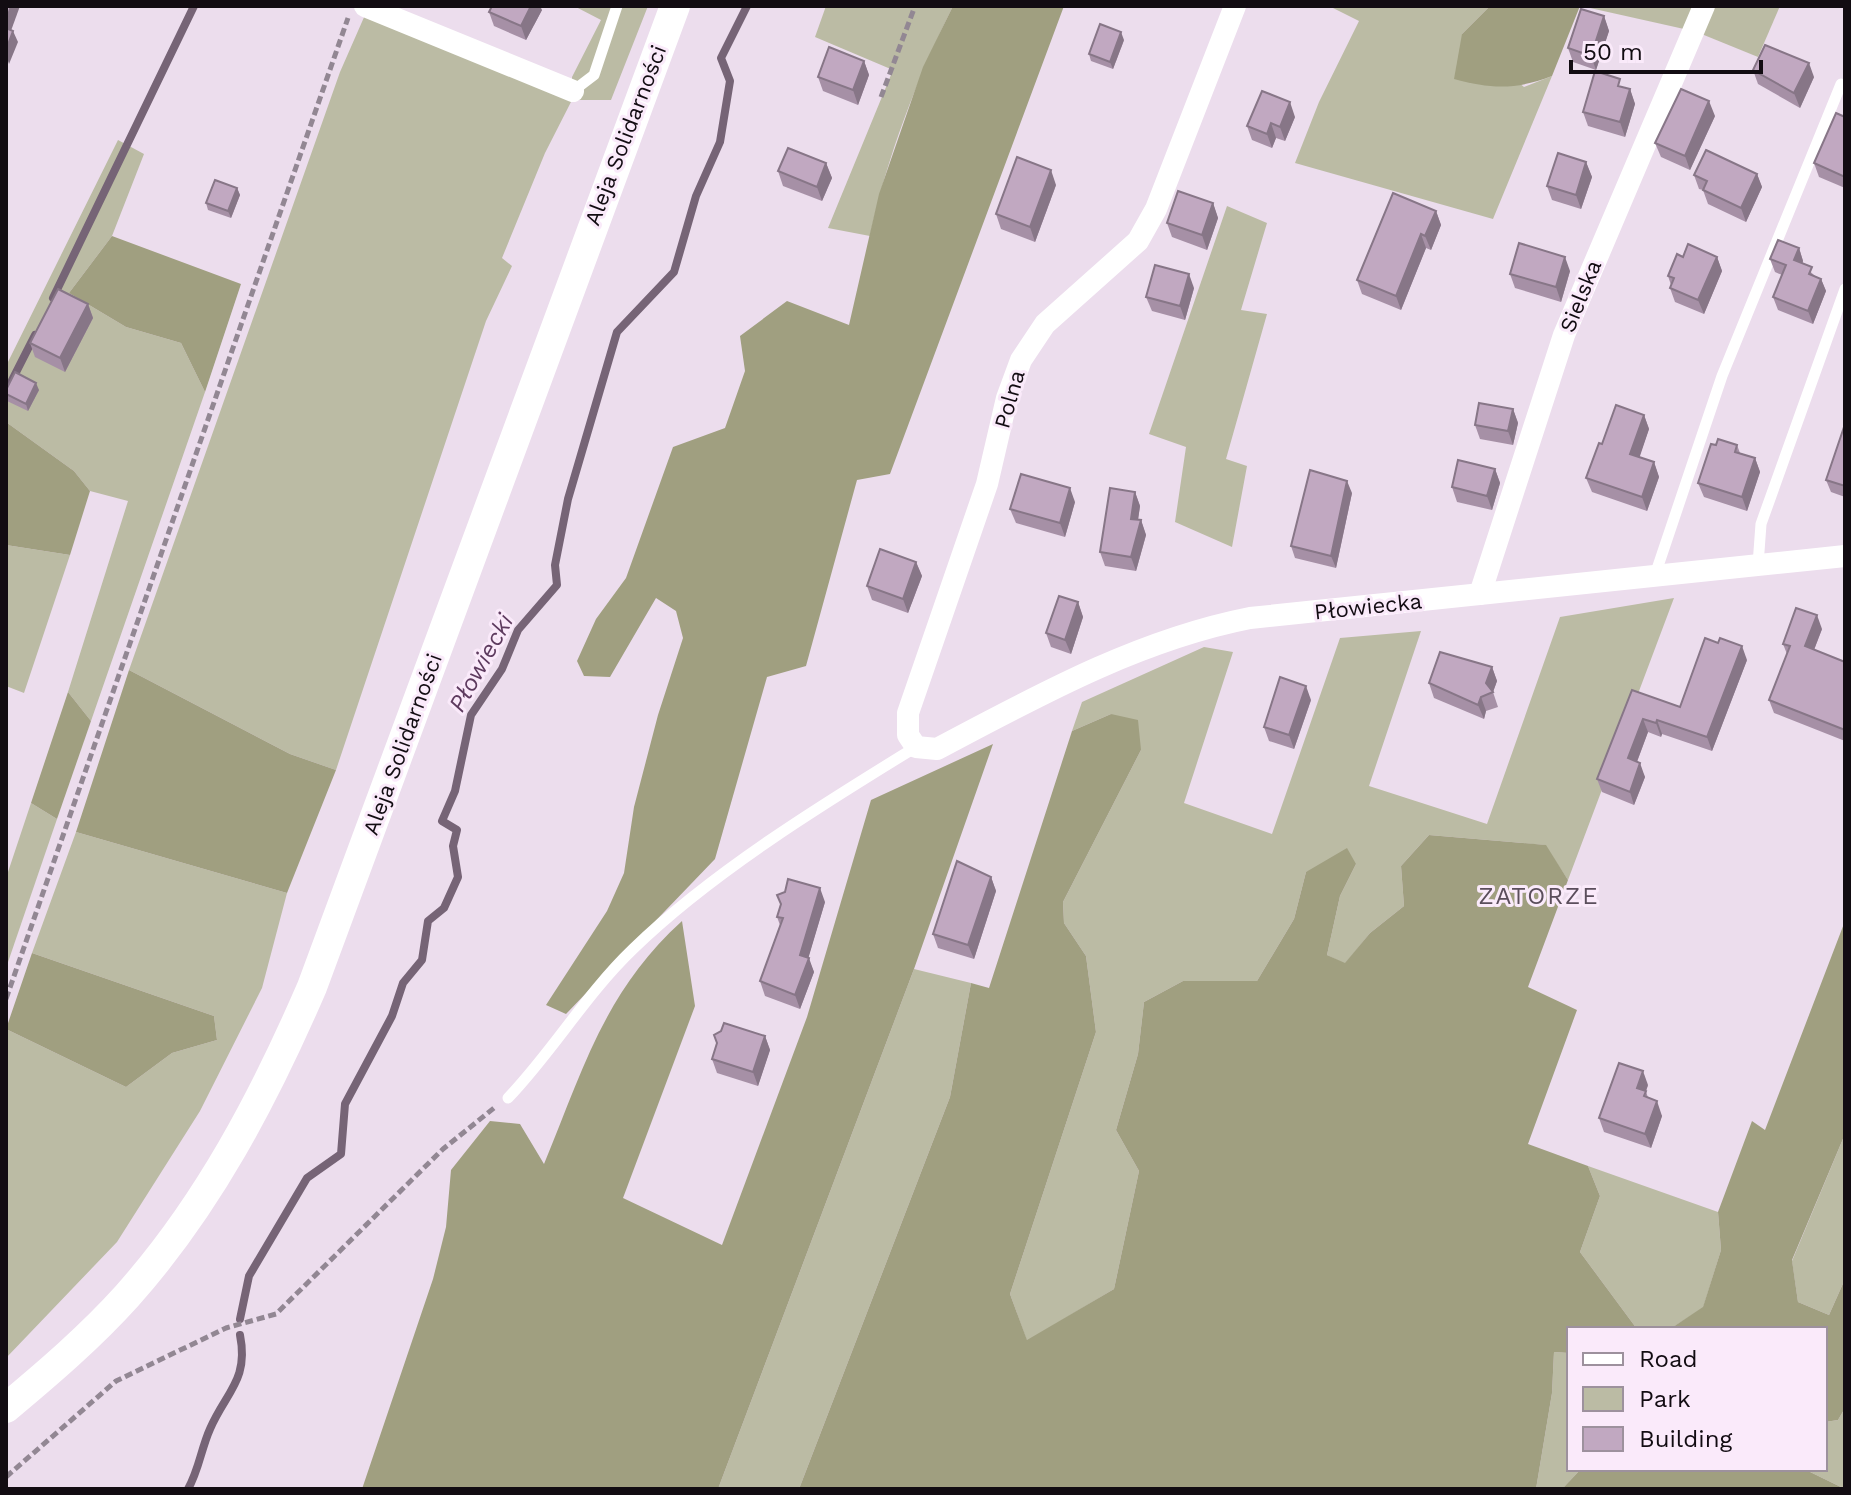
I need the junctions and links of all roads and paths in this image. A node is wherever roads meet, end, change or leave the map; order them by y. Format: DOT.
graph roads {
  1 [pos="353,6"];
  2 [pos="365,6"];
  3 [pos="617,6"];
  4 [pos="675,6"];
  5 [pos="915,6"];
  6 [pos="1235,6"];
  7 [pos="1704,6"];
  8 [pos="1841,84"];
  9 [pos="573,91"];
  10 [pos="881,97"];
  11 [pos="1845,289"];
  12 [pos="1845,556"];
  13 [pos="1758,565"];
  14 [pos="1655,575"];
  15 [pos="1480,594"];
  16 [pos="916,747"];
  17 [pos="6,999"];
  18 [pos="508,1098"];
  19 [pos="6,1408"];
  20 [pos="6,1477"];
  1 -- 17 [label="path"];
  2 -- 9 [label="street"];
  3 -- 9 [label="lane"];
  4 -- 19 [label="main road, Aleja Solidarności"];
  5 -- 10 [label="path"];
  6 -- 16 [label="street, Polna"];
  7 -- 15 [label="street, Sielska"];
  8 -- 14 [label="lane"];
  11 -- 13 [label="lane"];
  12 -- 13 [label="street, Płowiecka"];
  13 -- 14 [label="street, Płowiecka"];
  14 -- 15 [label="street, Płowiecka"];
  15 -- 16 [label="street, Płowiecka"];
  16 -- 18 [label="lane"];
  18 -- 20 [label="path"];
}
